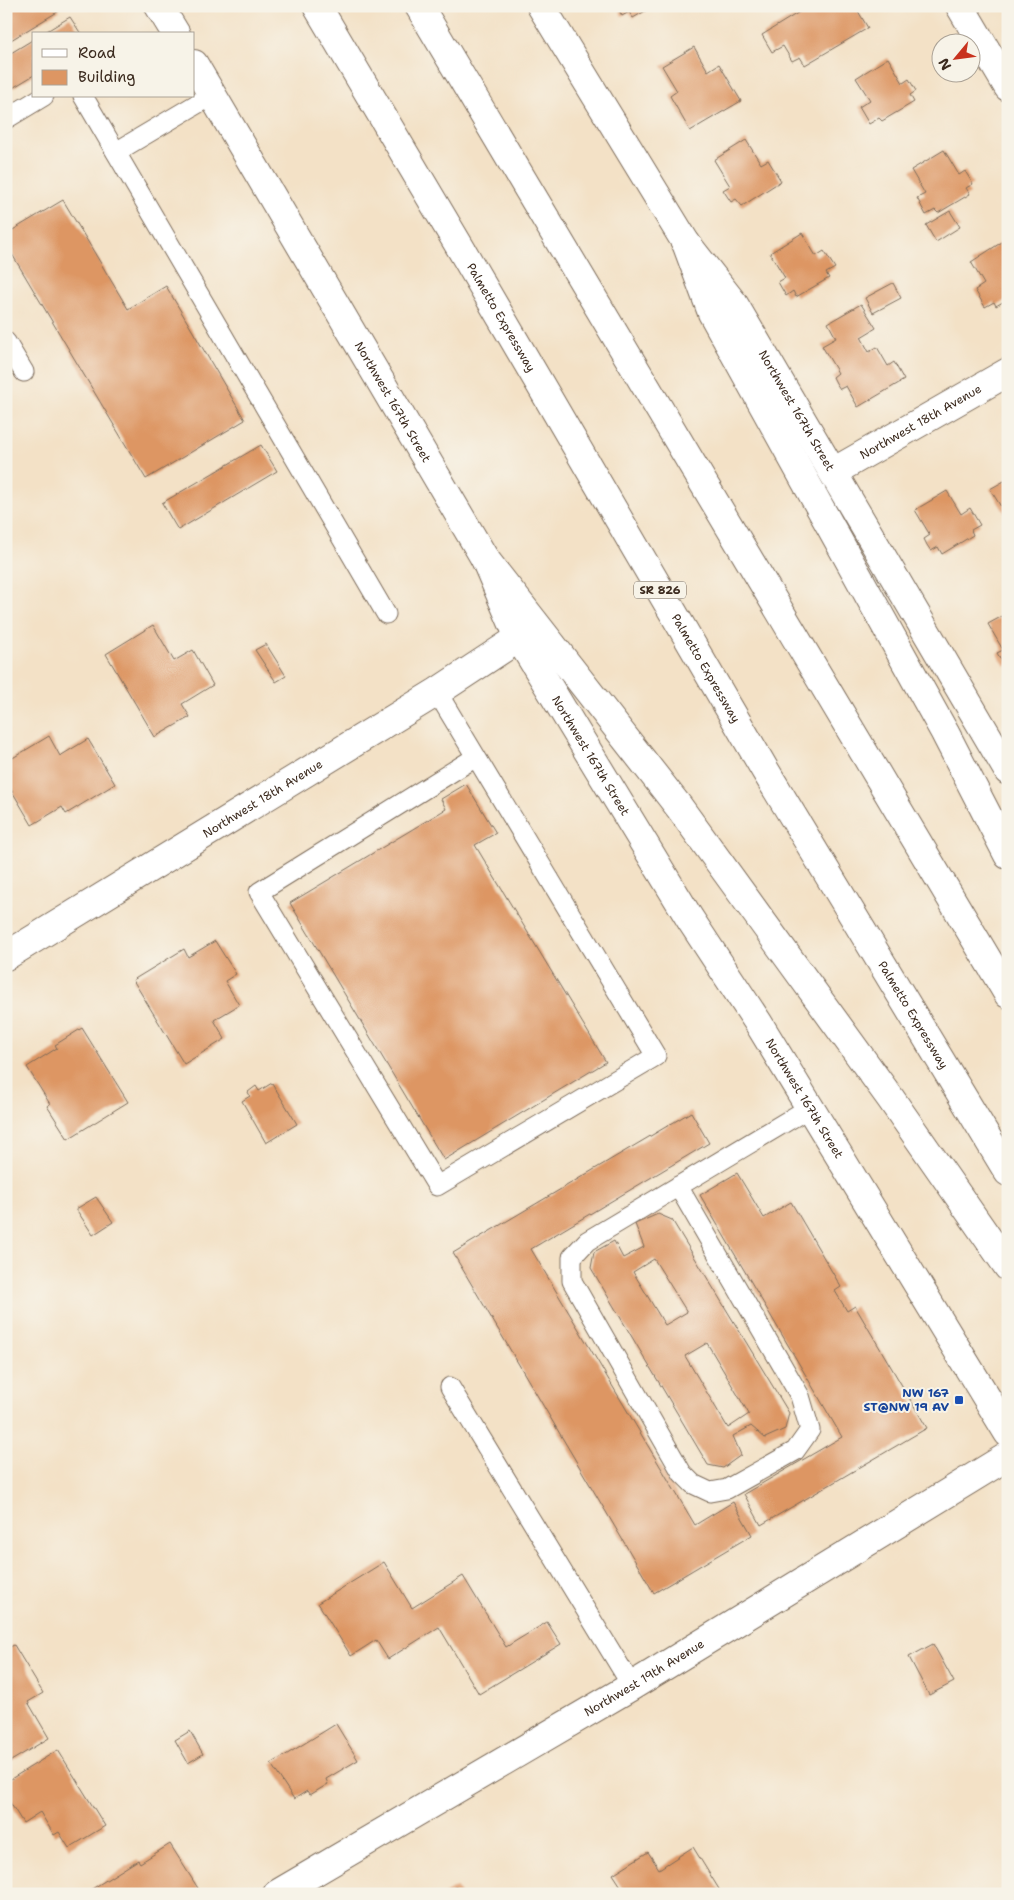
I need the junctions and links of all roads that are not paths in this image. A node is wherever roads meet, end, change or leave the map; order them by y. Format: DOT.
graph roads {
  1 [pos="160,6"];
  2 [pos="317,6"];
  3 [pos="419,6"];
  4 [pos="541,6"];
  5 [pos="960,6"];
  6 [pos="175,32"];
  7 [pos="195,66"];
  8 [pos="1008,87"];
  9 [pos="212,95"];
  10 [pos="41,98"];
  11 [pos="84,98"];
  12 [pos="6,119"];
  13 [pos="116,152"];
  14 [pos="686,243"];
  15 [pos="6,342"];
  16 [pos="24,372"];
  17 [pos="1008,372"];
  18 [pos="833,472"];
  19 [pos="485,560"];
  20 [pos="386,614"];
  21 [pos="519,638"];
  22 [pos="438,692"];
  23 [pos="476,756"];
  24 [pos="1008,771"];
  25 [pos="1008,855"];
  26 [pos="6,956"];
  27 [pos="1008,994"];
  28 [pos="809,1108"];
  29 [pos="1008,1172"];
  30 [pos="678,1186"];
  31 [pos="1008,1267"];
  32 [pos="450,1387"];
  33 [pos="1008,1433"];
  34 [pos="1008,1456"];
  35 [pos="632,1686"];
  36 [pos="277,1894"];
  1 -- 6 [label="main road"];
  2 -- 29 [label="main road, Palmetto Expressway / SR 826"];
  3 -- 27 [label="main road"];
  4 -- 14 [label="main road, Northwest 167th Street"];
  5 -- 8 [label="main road"];
  7 -- 9 [label="main road, Northwest 167th Street"];
  9 -- 13 [label="lane"];
  9 -- 19 [label="main road, Northwest 167th Street"];
  10 -- 12 [label="lane"];
  11 -- 13 [label="lane"];
  13 -- 20 [label="lane"];
  14 -- 18 [label="main road, Northwest 167th Street"];
  14 -- 25 [label="main road"];
  15 -- 16 [label="lane"];
  17 -- 18 [label="main road, Northwest 18th Avenue"];
  18 -- 24 [label="main road, Northwest 167th Street"];
  19 -- 21 [label="main road, Northwest 167th Street"];
  19 -- 31 [label="main road"];
  21 -- 22 [label="main road, Northwest 18th Avenue"];
  21 -- 28 [label="main road, Northwest 167th Street"];
  22 -- 23 [label="lane"];
  22 -- 26 [label="main road, Northwest 18th Avenue"];
  23 -- 23 [label="lane"];
  28 -- 30 [label="lane"];
  28 -- 33 [label="main road, Northwest 167th Street"];
  30 -- 30 [label="lane"];
  32 -- 35 [label="lane"];
  34 -- 35 [label="main road, Northwest 19th Avenue"];
  35 -- 36 [label="main road, Northwest 19th Avenue"];
}
